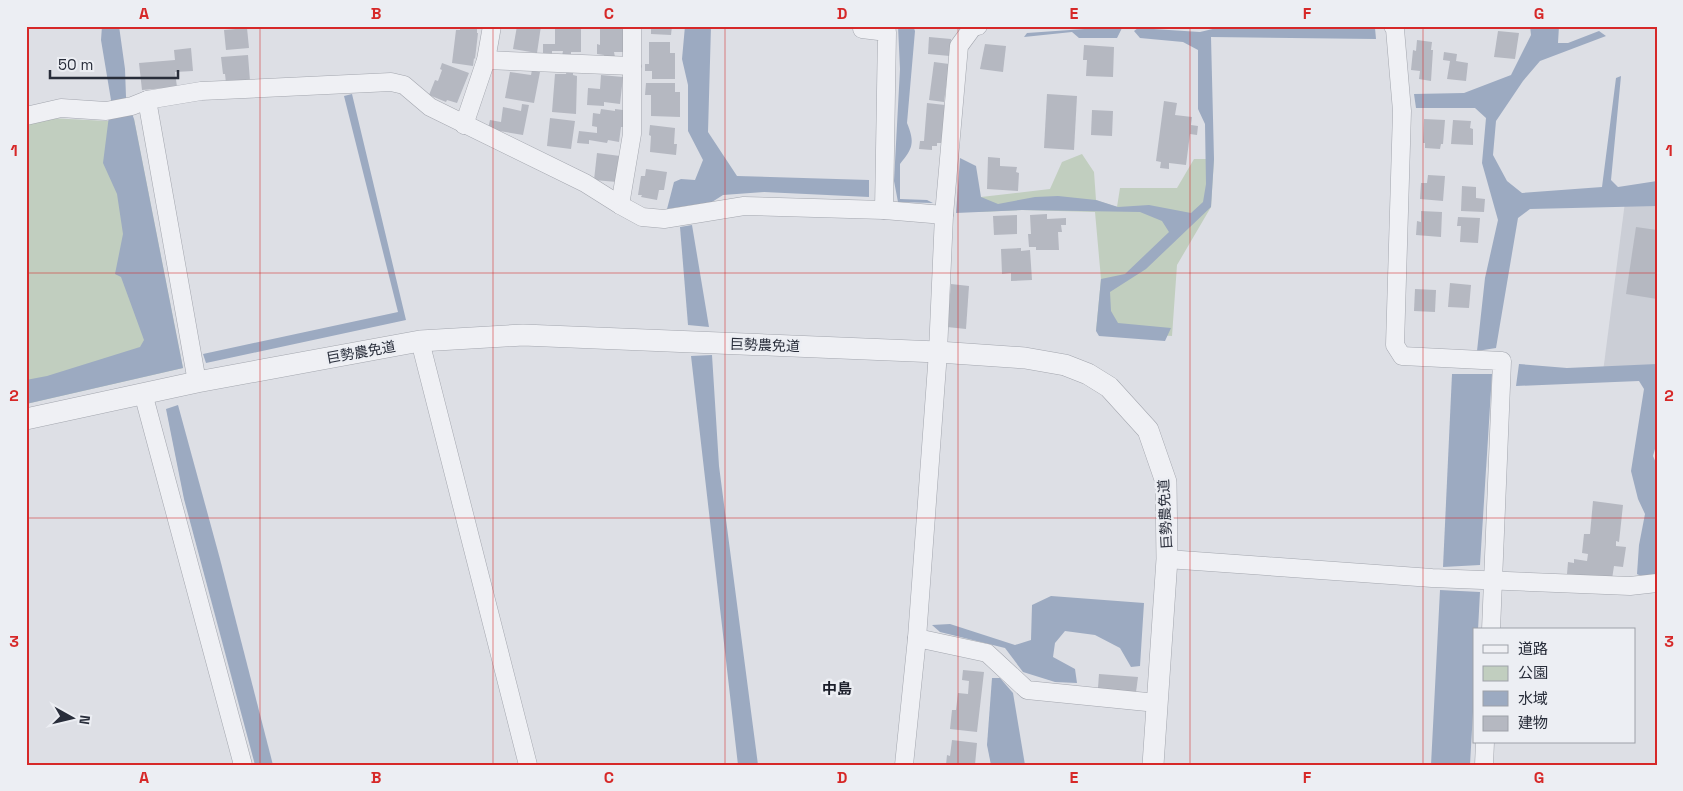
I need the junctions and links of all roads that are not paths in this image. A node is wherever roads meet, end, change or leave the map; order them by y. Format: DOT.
graph roads {
  1 [pos="492,26"];
  2 [pos="632,26"];
  3 [pos="862,26"];
  4 [pos="973,26"];
  5 [pos="978,26"];
  6 [pos="1394,26"];
  7 [pos="486,60"];
  8 [pos="632,66"];
  9 [pos="140,103"];
  10 [pos="26,116"];
  11 [pos="464,125"];
  12 [pos="620,205"];
  13 [pos="884,210"];
  14 [pos="944,215"];
  15 [pos="420,341"];
  16 [pos="938,352"];
  17 [pos="197,382"];
  18 [pos="143,393"];
  19 [pos="26,419"];
  20 [pos="1167,559"];
  21 [pos="1494,580"];
  22 [pos="1657,584"];
  23 [pos="1492,628"];
  24 [pos="917,638"];
  25 [pos="1157,703"];
  26 [pos="1485,744"];
  27 [pos="243,765"];
  28 [pos="528,765"];
  29 [pos="904,765"];
  30 [pos="1153,765"];
  31 [pos="1484,765"];
  1 -- 7 [label="street"];
  2 -- 8 [label="street"];
  3 -- 13 [label="street"];
  4 -- 5 [label="street"];
  4 -- 14 [label="street"];
  6 -- 21 [label="street"];
  7 -- 8 [label="street"];
  7 -- 11 [label="street"];
  8 -- 12 [label="street"];
  9 -- 10 [label="street"];
  9 -- 11 [label="street"];
  9 -- 17 [label="street"];
  11 -- 12 [label="street"];
  12 -- 13 [label="street"];
  13 -- 14 [label="street"];
  14 -- 16 [label="street"];
  15 -- 16 [label="street, 巨勢農免道"];
  15 -- 17 [label="street, 巨勢農免道"];
  15 -- 28 [label="street"];
  16 -- 20 [label="street, 巨勢農免道"];
  16 -- 24 [label="street"];
  17 -- 18 [label="street, 巨勢農免道"];
  18 -- 19 [label="street, 巨勢農免道"];
  18 -- 27 [label="street"];
  20 -- 21 [label="street"];
  20 -- 25 [label="street, 巨勢農免道"];
  21 -- 22 [label="street"];
  21 -- 23 [label="street"];
  24 -- 25 [label="street"];
  24 -- 29 [label="street"];
  25 -- 30 [label="street, 巨勢農免道"];
  26 -- 31 [label="street"];
}
